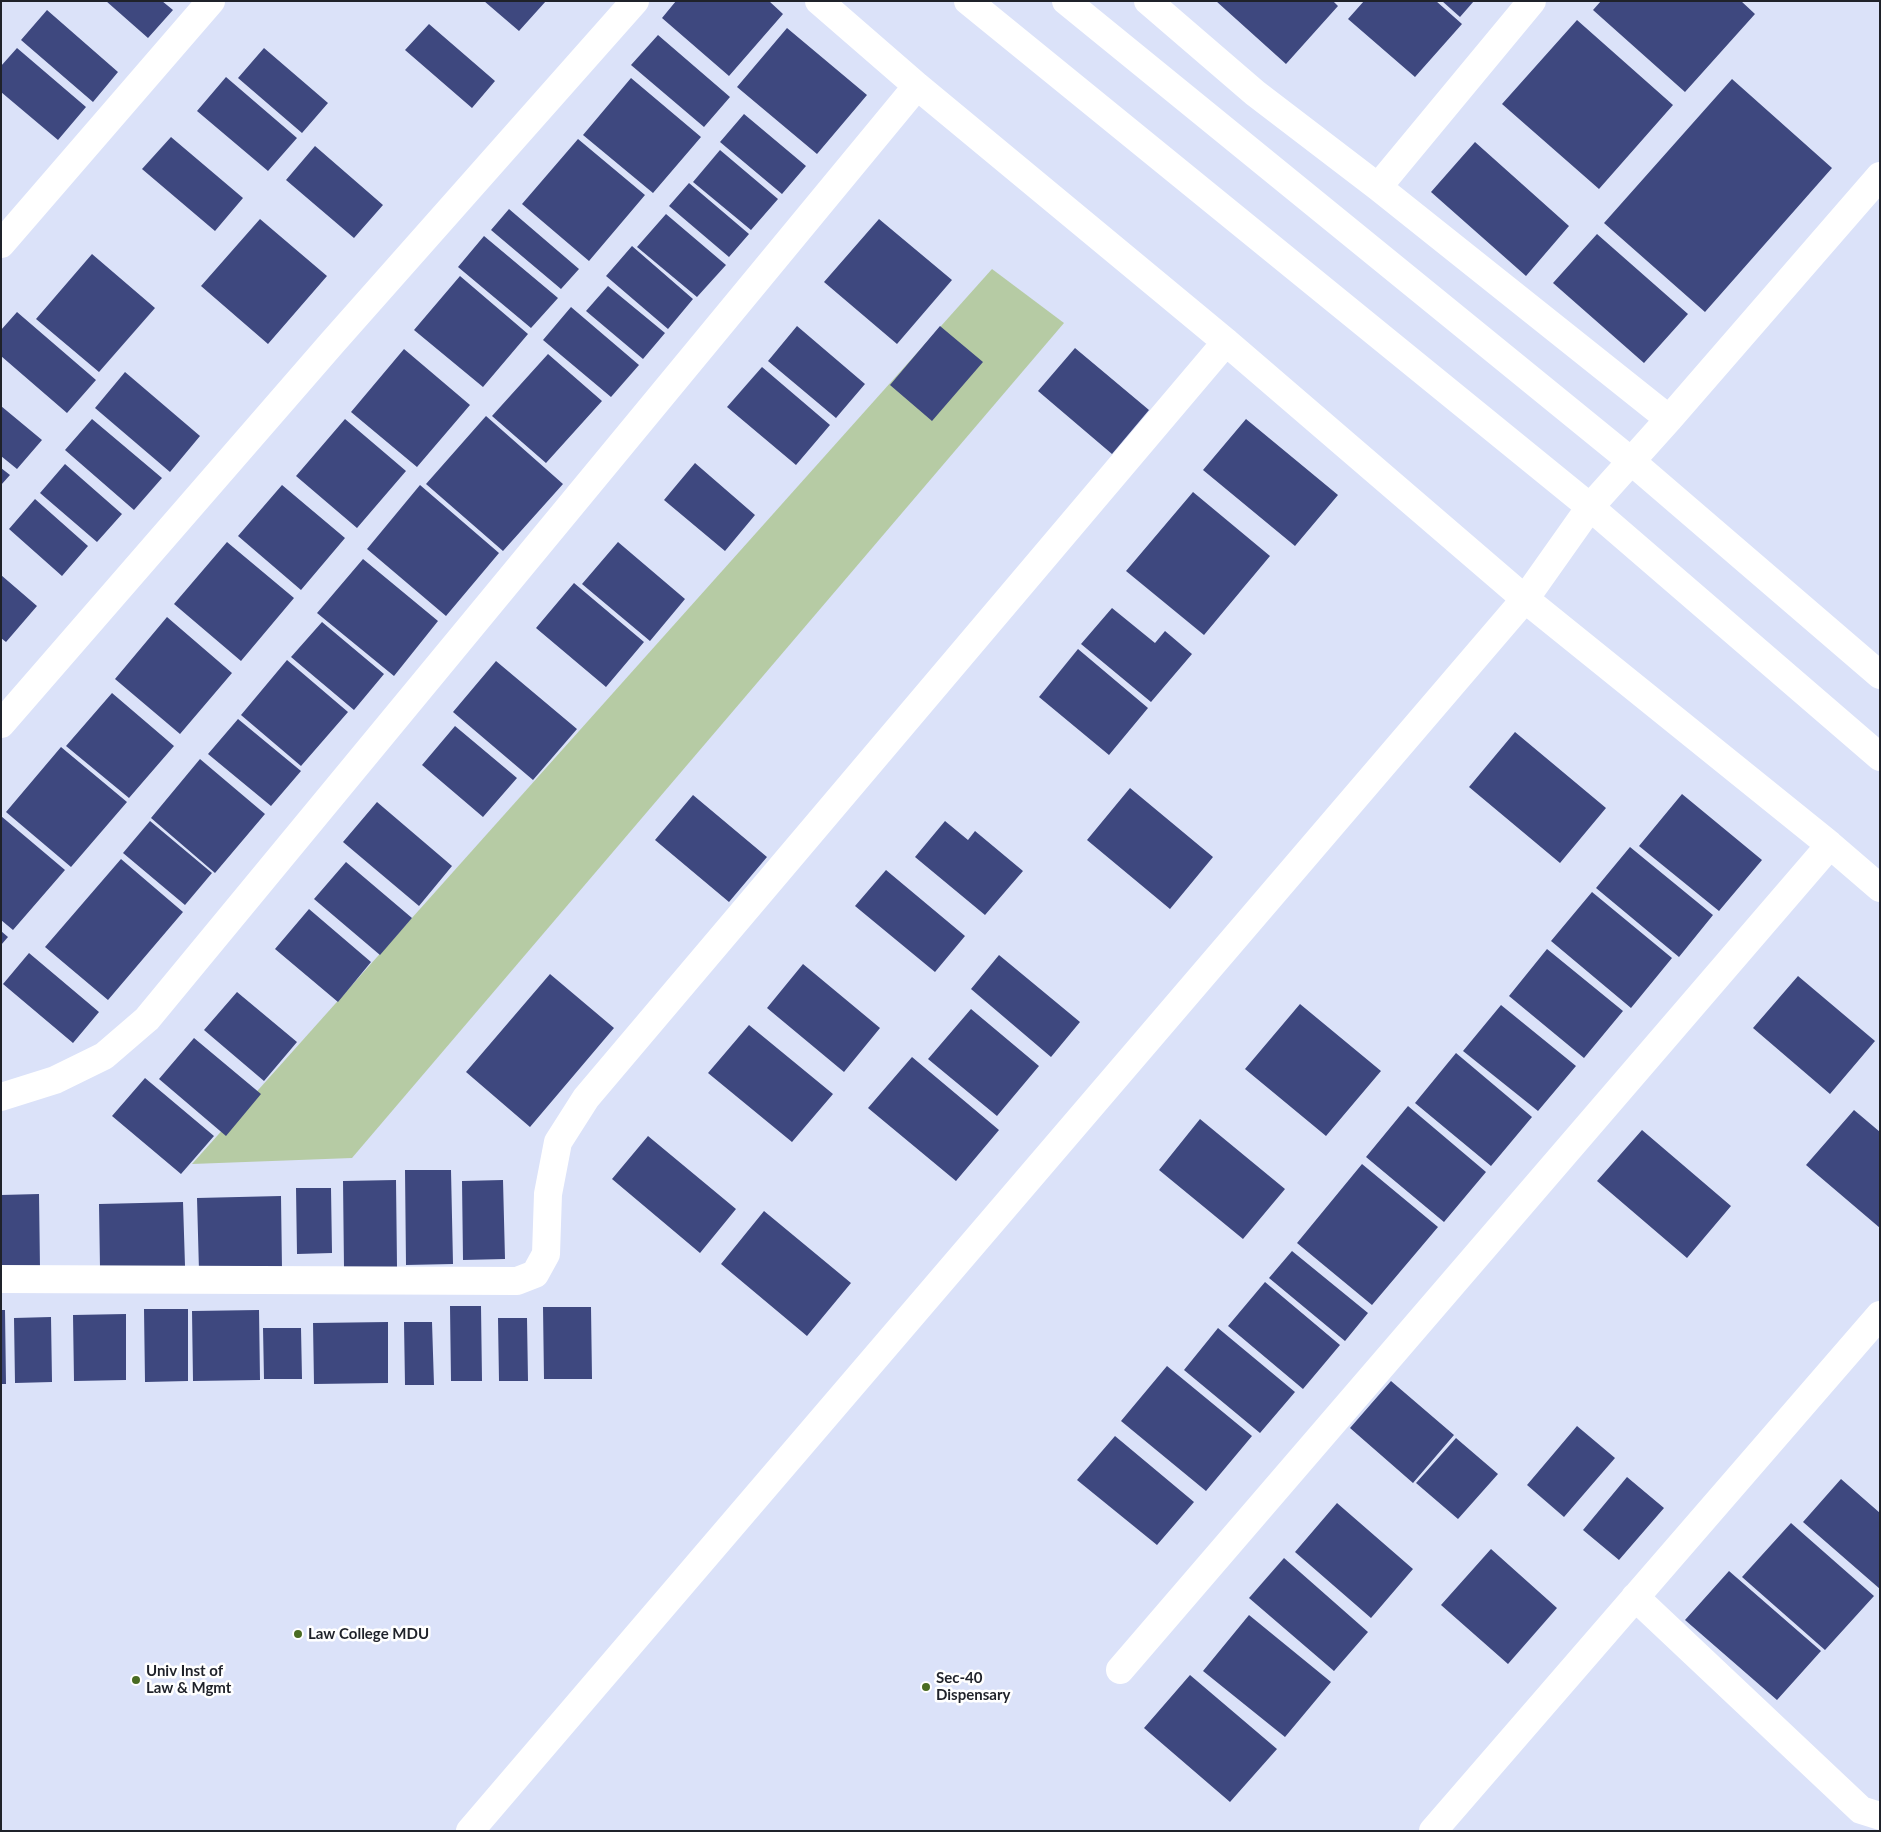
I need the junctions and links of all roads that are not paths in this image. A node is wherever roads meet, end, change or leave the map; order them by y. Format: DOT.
graph roads {
  1 [pos="211,1"];
  2 [pos="635,1"];
  3 [pos="819,1"];
  4 [pos="968,1"];
  5 [pos="1066,1"];
  6 [pos="1148,1"];
  7 [pos="1532,1"];
  8 [pos="918,86"];
  9 [pos="1880,176"];
  10 [pos="1378,187"];
  11 [pos="1,244"];
  12 [pos="1226,342"];
  13 [pos="1669,419"];
  14 [pos="1631,461"];
  15 [pos="1590,507"];
  16 [pos="1525,599"];
  17 [pos="1880,675"];
  18 [pos="1,724"];
  19 [pos="1880,757"];
  20 [pos="1830,845"];
  21 [pos="1880,888"];
  22 [pos="1,1097"];
  23 [pos="1,1279"];
  24 [pos="1880,1315"];
  25 [pos="1635,1597"];
  26 [pos="1120,1670"];
  27 [pos="1880,1816"];
  28 [pos="470,1831"];
  29 [pos="1433,1831"];
  1 -- 11 [label="street"];
  2 -- 18 [label="street"];
  3 -- 8 [label="street"];
  4 -- 15 [label="street"];
  5 -- 14 [label="street"];
  6 -- 10 [label="street"];
  7 -- 10 [label="street"];
  8 -- 12 [label="street"];
  8 -- 22 [label="street"];
  9 -- 13 [label="street"];
  10 -- 13 [label="street"];
  12 -- 16 [label="street"];
  12 -- 23 [label="street"];
  13 -- 14 [label="street"];
  14 -- 15 [label="street"];
  14 -- 17 [label="street"];
  15 -- 16 [label="street"];
  15 -- 19 [label="street"];
  16 -- 20 [label="street"];
  16 -- 28 [label="street"];
  20 -- 21 [label="street"];
  20 -- 26 [label="street"];
  24 -- 25 [label="street"];
  25 -- 27 [label="street"];
  25 -- 29 [label="street"];
}
